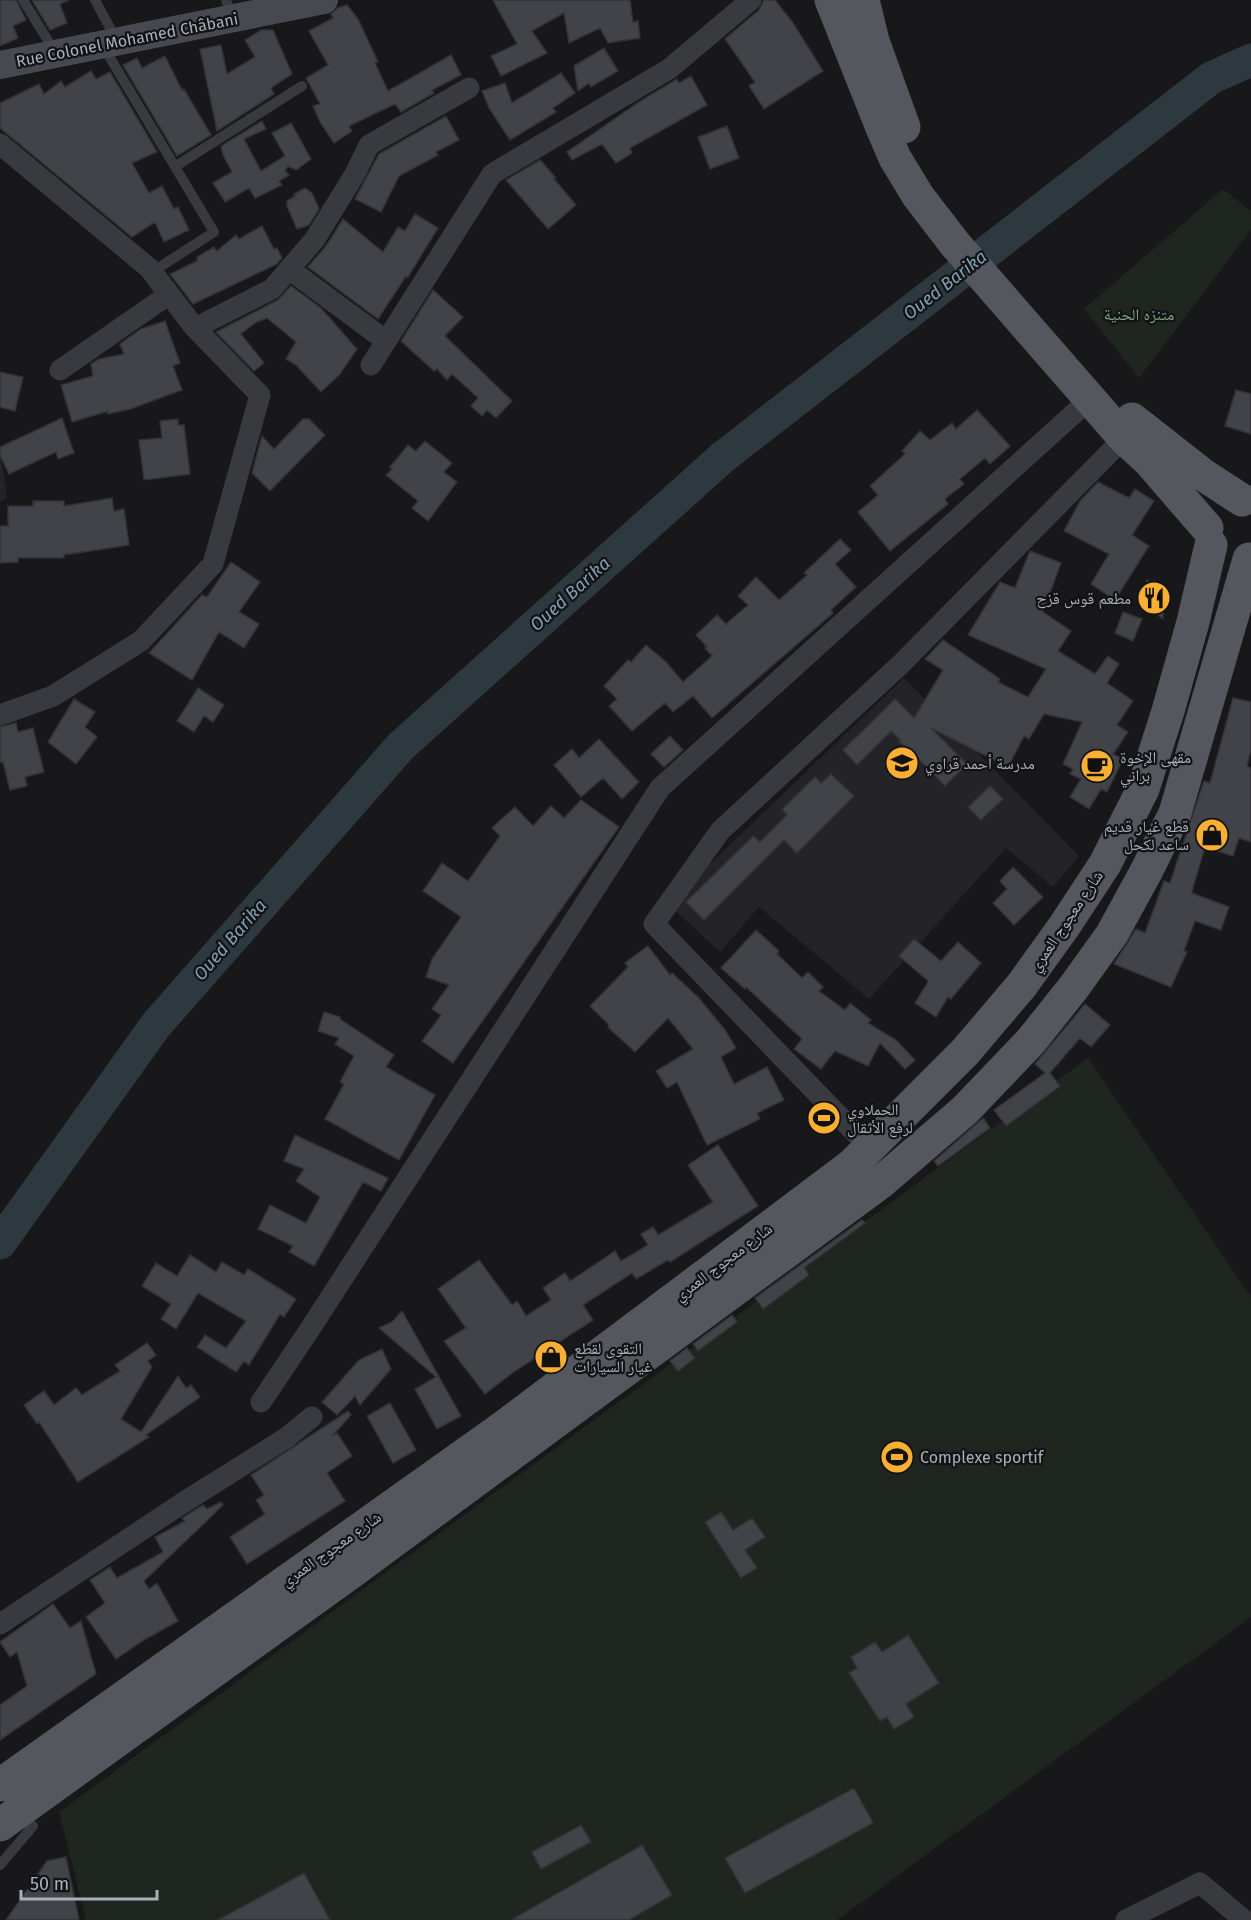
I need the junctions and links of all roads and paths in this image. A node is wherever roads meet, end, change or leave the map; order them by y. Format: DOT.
graph roads {
  1 [pos="23,0"];
  2 [pos="95,0"];
  3 [pos="324,0"];
  4 [pos="750,0"];
  5 [pos="831,0"];
  6 [pos="863,0"];
  7 [pos="229,9"];
  8 [pos="110,44"];
  9 [pos="57,55"];
  10 [pos="0,65"];
  11 [pos="302,86"];
  12 [pos="469,88"];
  13 [pos="0,144"];
  14 [pos="176,166"];
  15 [pos="924,189"];
  16 [pos="289,269"];
  17 [pos="152,272"];
  18 [pos="168,295"];
  19 [pos="195,328"];
  20 [pos="386,340"];
  21 [pos="1064,355"];
  22 [pos="370,365"];
  23 [pos="60,369"];
  24 [pos="1090,399"];
  25 [pos="1124,438"];
  26 [pos="1246,501"];
  27 [pos="1209,537"];
  28 [pos="1247,579"];
  29 [pos="0,715"];
  30 [pos="869,1147"];
  31 [pos="261,1402"];
  32 [pos="312,1417"];
  33 [pos="0,1624"];
  34 [pos="0,1785"];
  35 [pos="0,1825"];
  36 [pos="33,1826"];
  37 [pos="0,1865"];
  38 [pos="1126,1920"];
  39 [pos="1244,1920"];
  1 -- 9 [label="lane"];
  2 -- 8 [label="lane"];
  3 -- 7 [label="main road, Rue Colonel Mohamed Châbani"];
  4 -- 20 [label="street"];
  5 -- 15 [label="main road"];
  6 -- 15 [label="main road"];
  7 -- 8 [label="main road, Rue Colonel Mohamed Châbani"];
  8 -- 9 [label="main road, Rue Colonel Mohamed Châbani"];
  8 -- 14 [label="lane"];
  9 -- 10 [label="main road, Rue Colonel Mohamed Châbani"];
  11 -- 14 [label="lane"];
  12 -- 16 [label="street"];
  13 -- 17 [label="street"];
  14 -- 17 [label="lane"];
  15 -- 21 [label="main road"];
  16 -- 19 [label="street"];
  16 -- 20 [label="street"];
  17 -- 18 [label="street"];
  18 -- 19 [label="street"];
  18 -- 23 [label="street"];
  19 -- 29 [label="street"];
  20 -- 22 [label="street"];
  21 -- 24 [label="main road"];
  21 -- 26 [label="main road"];
  24 -- 25 [label="main road"];
  24 -- 31 [label="street"];
  25 -- 27 [label="main road"];
  25 -- 30 [label="street"];
  26 -- 27 [label="main road, شارع معجوج العمري"];
  27 -- 28 [label="main road"];
  27 -- 30 [label="main road, شارع معجوج العمري"];
  28 -- 35 [label="main road, شارع معجوج العمري"];
  30 -- 34 [label="main road, شارع معجوج العمري"];
  32 -- 33 [label="street"];
  36 -- 37 [label="lane"];
  38 -- 39 [label="street"];
}
